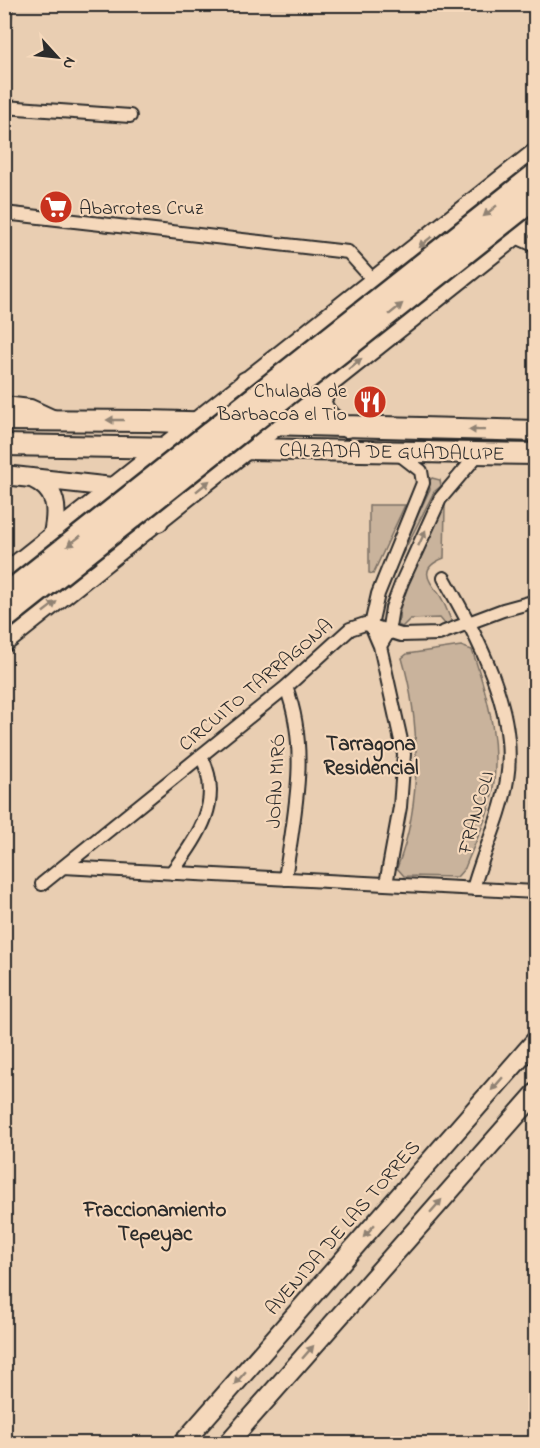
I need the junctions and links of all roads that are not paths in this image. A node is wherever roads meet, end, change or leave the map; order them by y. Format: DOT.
graph roads {
  1 [pos="6,4"];
  2 [pos="4,19"];
  3 [pos="4,107"];
  4 [pos="130,116"];
  5 [pos="536,152"];
  6 [pos="536,174"];
  7 [pos="536,196"];
  8 [pos="4,213"];
  9 [pos="536,219"];
  10 [pos="514,236"];
  11 [pos="536,246"];
  12 [pos="375,282"];
  13 [pos="297,342"];
  14 [pos="246,382"];
  15 [pos="328,386"];
  16 [pos="4,406"];
  17 [pos="4,420"];
  18 [pos="54,420"];
  19 [pos="147,421"];
  20 [pos="195,422"];
  21 [pos="243,424"];
  22 [pos="278,426"];
  23 [pos="350,428"];
  24 [pos="536,431"];
  25 [pos="4,445"];
  26 [pos="163,447"];
  27 [pos="249,448"];
  28 [pos="396,451"];
  29 [pos="479,453"];
  30 [pos="536,454"];
  31 [pos="4,475"];
  32 [pos="31,478"];
  33 [pos="112,488"];
  34 [pos="78,515"];
  35 [pos="158,522"];
  36 [pos="53,534"];
  37 [pos="108,562"];
  38 [pos="391,563"];
  39 [pos="407,570"];
  40 [pos="4,574"];
  41 [pos="444,578"];
  42 [pos="4,596"];
  43 [pos="536,601"];
  44 [pos="376,604"];
  45 [pos="392,608"];
  46 [pos="4,619"];
  47 [pos="469,623"];
  48 [pos="371,625"];
  49 [pos="388,633"];
  50 [pos="4,643"];
  51 [pos="381,646"];
  52 [pos="286,687"];
  53 [pos="201,756"];
  54 [pos="63,867"];
  55 [pos="171,873"];
  56 [pos="285,879"];
  57 [pos="42,884"];
  58 [pos="386,884"];
  59 [pos="473,889"];
  60 [pos="536,892"];
  61 [pos="536,1040"];
  62 [pos="536,1093"];
  63 [pos="182,1443"];
  64 [pos="227,1443"];
  1 -- 2 [label="street"];
  3 -- 4 [label="street"];
  5 -- 12 [label="main road, one-way"];
  6 -- 42 [label="highway, one-way, bridge"];
  46 -- 7 [label="highway, one-way, bridge"];
  8 -- 12 [label="street"];
  9 -- 10 [label="main road"];
  10 -- 11 [label="street"];
  15 -- 10 [label="main road, one-way"];
  12 -- 13 [label="main road"];
  13 -- 14 [label="main road"];
  13 -- 15 [label="main road"];
  14 -- 20 [label="main road"];
  14 -- 21 [label="main road"];
  15 -- 22 [label="main road"];
  15 -- 23 [label="main road"];
  16 -- 18 [label="main road"];
  17 -- 18 [label="main road, CALZADA DE GUADALUPE"];
  19 -- 18 [label="main road, CALZADA DE GUADALUPE, one-way"];
  19 -- 20 [label="main road, CALZADA DE GUADALUPE"];
  19 -- 26 [label="main road"];
  20 -- 21 [label="main road, CALZADA DE GUADALUPE"];
  20 -- 26 [label="main road"];
  21 -- 22 [label="main road, CALZADA DE GUADALUPE"];
  21 -- 27 [label="main road"];
  22 -- 23 [label="main road, CALZADA DE GUADALUPE"];
  22 -- 27 [label="main road"];
  24 -- 23 [label="main road, CALZADA DE GUADALUPE, one-way"];
  25 -- 26 [label="main road, CALZADA DE GUADALUPE"];
  26 -- 27 [label="main road, CALZADA DE GUADALUPE"];
  26 -- 33 [label="main road"];
  26 -- 35 [label="main road"];
  27 -- 28 [label="main road, CALZADA DE GUADALUPE"];
  35 -- 27 [label="main road, one-way"];
  28 -- 29 [label="main road, CALZADA DE GUADALUPE"];
  28 -- 38 [label="street"];
  29 -- 30 [label="main road, CALZADA DE GUADALUPE"];
  39 -- 29 [label="street, one-way"];
  31 -- 32 [label="main road"];
  32 -- 33 [label="main road"];
  32 -- 36 [label="main road"];
  33 -- 34 [label="main road"];
  34 -- 36 [label="main road"];
  34 -- 37 [label="main road"];
  35 -- 37 [label="main road"];
  36 -- 40 [label="main road"];
  50 -- 37 [label="main road, one-way"];
  38 -- 39 [label="street"];
  38 -- 44 [label="street"];
  39 -- 45 [label="street"];
  41 -- 47 [label="street, FRANCOLI"];
  43 -- 47 [label="street"];
  44 -- 45 [label="street"];
  44 -- 48 [label="street"];
  45 -- 49 [label="street"];
  47 -- 49 [label="street"];
  47 -- 59 [label="street, FRANCOLI"];
  48 -- 49 [label="street"];
  48 -- 51 [label="street"];
  48 -- 52 [label="street, CIRCUITO TARRAGONA"];
  49 -- 51 [label="street"];
  51 -- 58 [label="street"];
  52 -- 53 [label="street, CIRCUITO TARRAGONA"];
  52 -- 56 [label="street, JOAN MIRÓ"];
  53 -- 54 [label="street, CIRCUITO TARRAGONA"];
  53 -- 55 [label="street"];
  54 -- 55 [label="street"];
  54 -- 57 [label="street, CIRCUITO TARRAGONA"];
  55 -- 56 [label="street"];
  56 -- 58 [label="street"];
  58 -- 59 [label="street"];
  59 -- 60 [label="street"];
  61 -- 63 [label="main road, AVENIDA DE LAS TORRES, one-way"];
  64 -- 62 [label="main road, one-way"];
}
